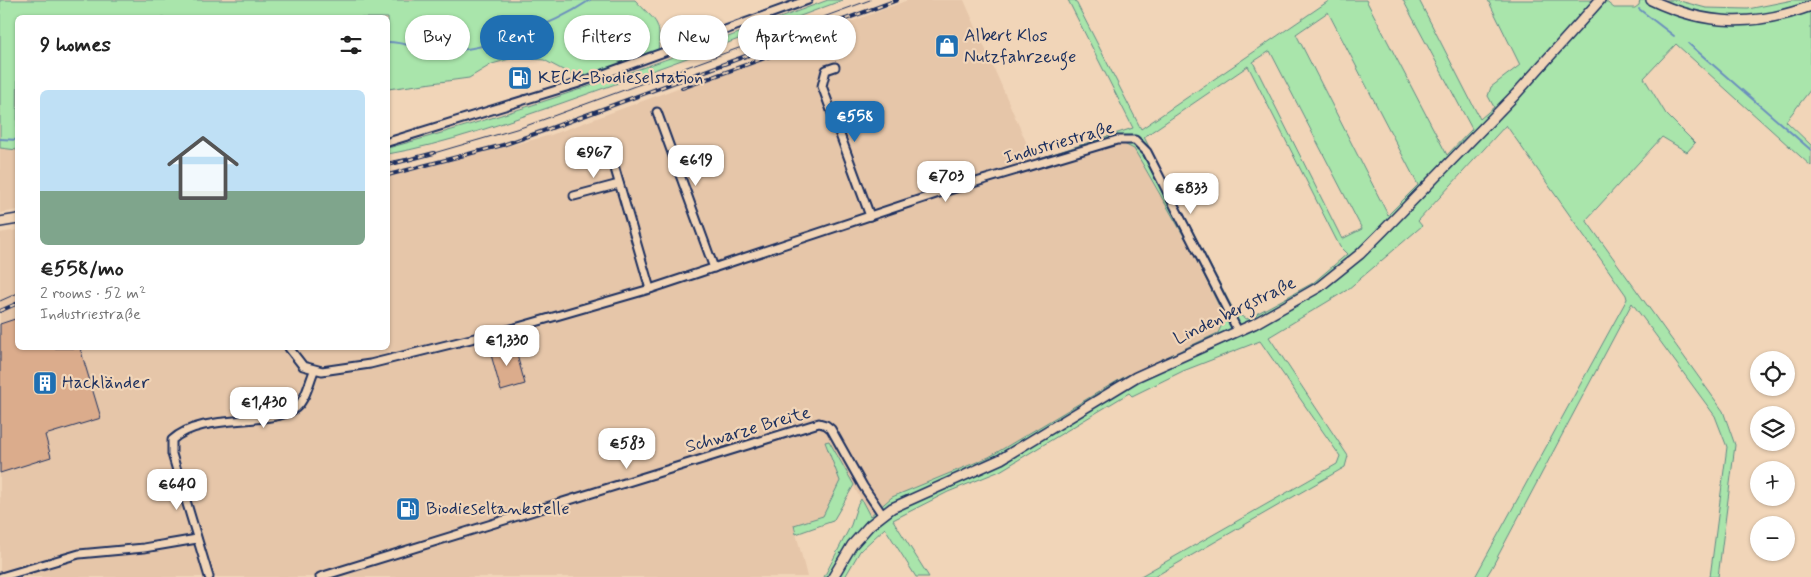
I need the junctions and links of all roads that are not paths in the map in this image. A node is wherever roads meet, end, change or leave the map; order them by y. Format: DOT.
graph roads {
  1 [pos="808,0"];
  2 [pos="1600,0"];
  3 [pos="1651,0"];
  4 [pos="1811,6"];
  5 [pos="835,66"];
  6 [pos="657,112"];
  7 [pos="390,141"];
  8 [pos="611,156"];
  9 [pos="619,184"];
  10 [pos="574,196"];
  11 [pos="870,216"];
  12 [pos="15,220"];
  13 [pos="0,222"];
  14 [pos="714,268"];
  15 [pos="650,289"];
  16 [pos="1238,331"];
  17 [pos="291,350"];
  18 [pos="314,370"];
  19 [pos="882,514"];
  20 [pos="196,539"];
  21 [pos="1,577"];
  22 [pos="208,577"];
  23 [pos="320,577"];
  24 [pos="833,577"];
  1 -- 7 [label="street"];
  2 -- 16 [label="main road, Lindenbergstraße"];
  3 -- 4 [label="main road"];
  5 -- 11 [label="street"];
  6 -- 14 [label="street"];
  8 -- 9 [label="street"];
  9 -- 10 [label="street"];
  9 -- 15 [label="street"];
  11 -- 14 [label="street, Industriestraße"];
  11 -- 16 [label="street, Industriestraße"];
  12 -- 13 [label="main road"];
  14 -- 15 [label="street, Industriestraße"];
  15 -- 18 [label="street, Industriestraße"];
  16 -- 19 [label="main road, Lindenbergstraße"];
  17 -- 18 [label="street"];
  18 -- 20 [label="street"];
  19 -- 23 [label="street, Schwarze Breite"];
  19 -- 24 [label="main road, Lindenbergstraße"];
  20 -- 21 [label="street"];
  20 -- 22 [label="street"];
}
